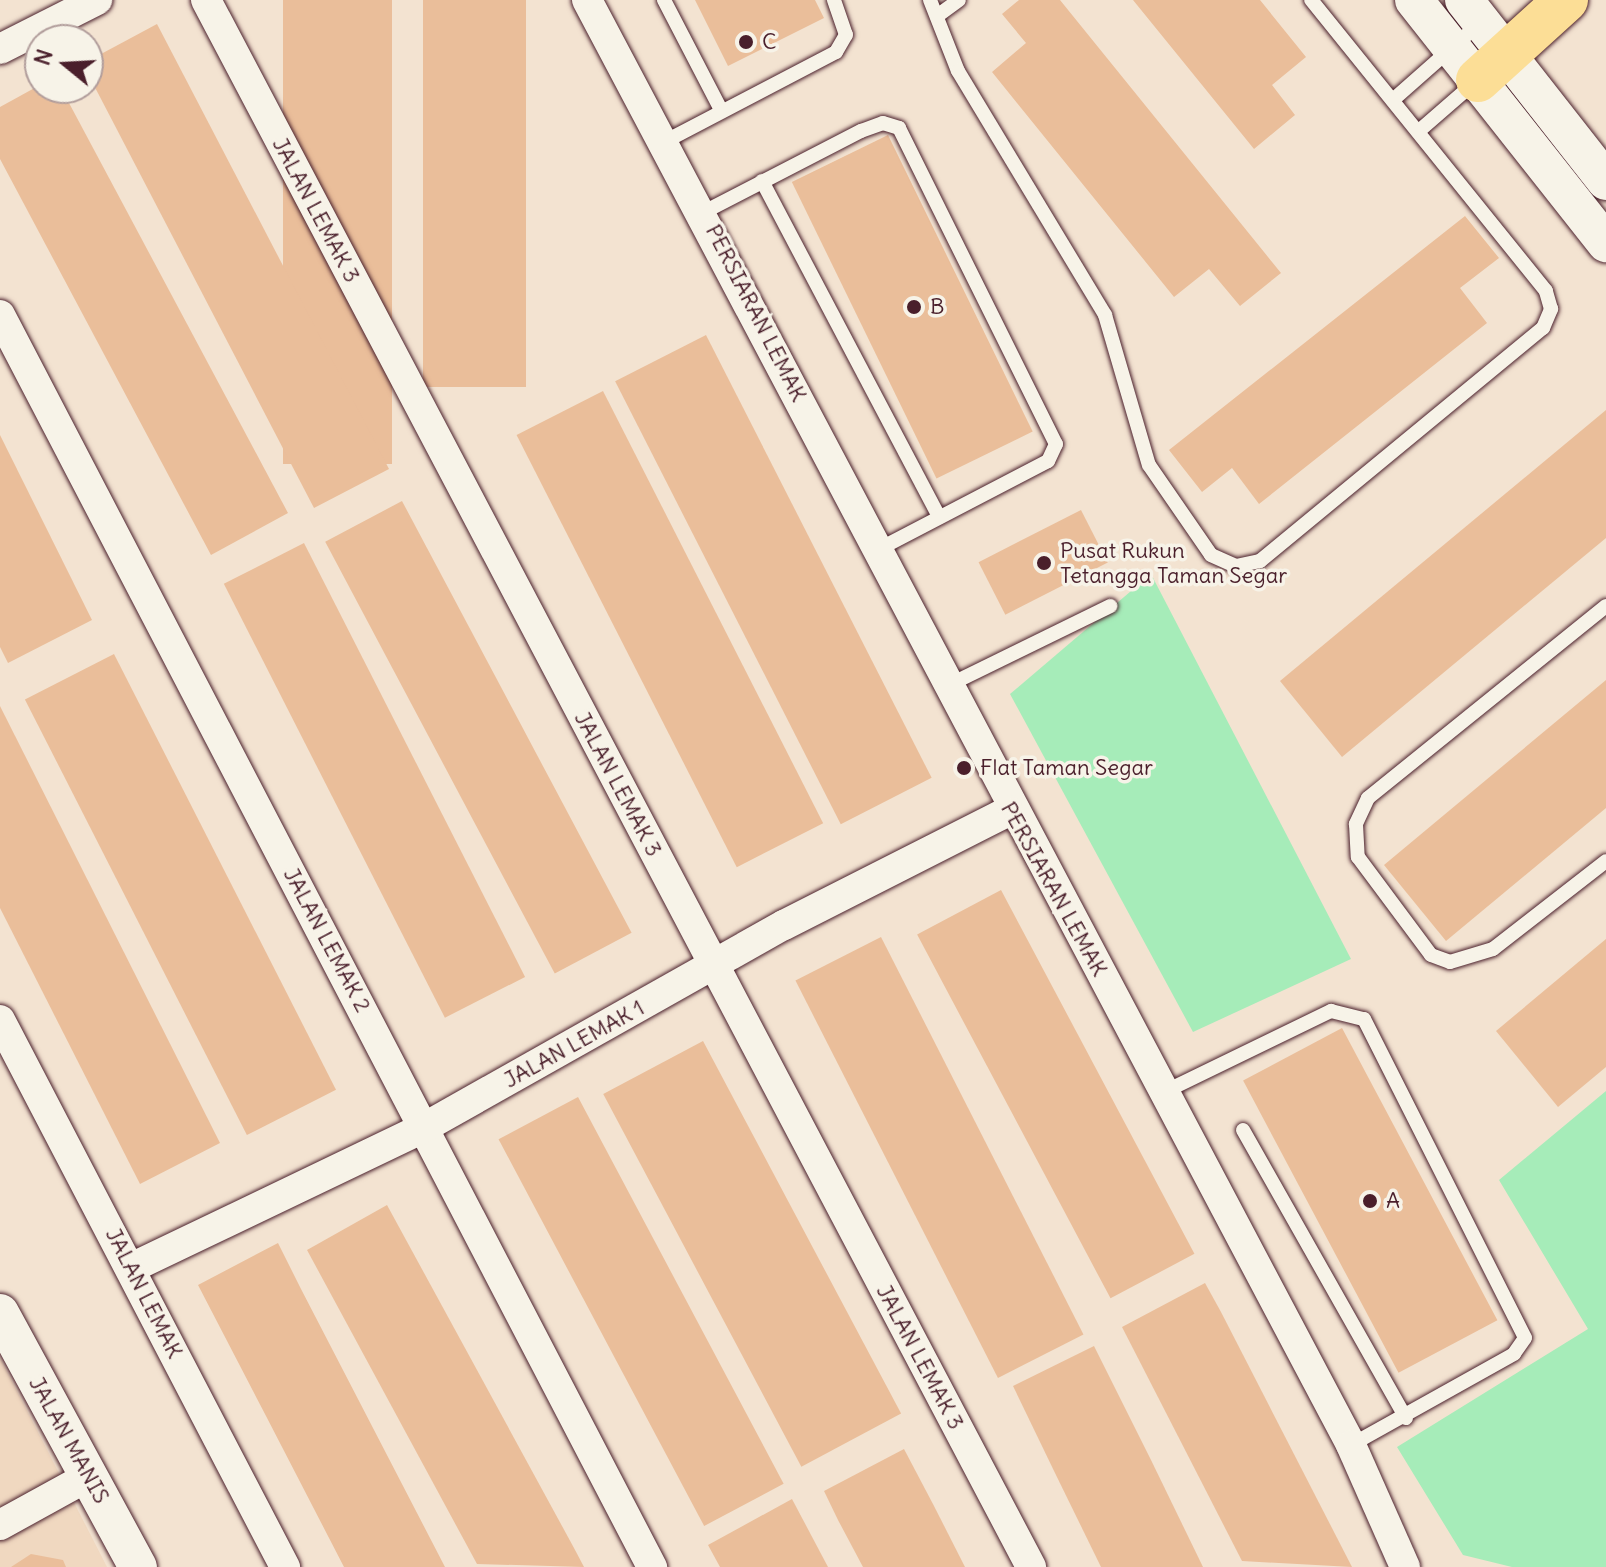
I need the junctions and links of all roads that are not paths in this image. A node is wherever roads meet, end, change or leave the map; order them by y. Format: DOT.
graph roads {
  1 [pos="97,0"];
  2 [pos="206,0"];
  3 [pos="587,0"];
  4 [pos="664,0"];
  5 [pos="834,0"];
  6 [pos="930,0"];
  7 [pos="959,0"];
  8 [pos="1311,0"];
  9 [pos="1414,0"];
  10 [pos="1566,0"];
  11 [pos="937,16"];
  12 [pos="1477,41"];
  13 [pos="0,49"];
  14 [pos="1394,99"];
  15 [pos="721,110"];
  16 [pos="1420,130"];
  17 [pos="664,142"];
  18 [pos="762,181"];
  19 [pos="1606,181"];
  20 [pos="704,212"];
  21 [pos="1606,243"];
  22 [pos="0,315"];
  23 [pos="939,517"];
  24 [pos="879,549"];
  25 [pos="1110,606"];
  26 [pos="1606,606"];
  27 [pos="947,686"];
  28 [pos="1011,810"];
  29 [pos="1606,861"];
  30 [pos="714,966"];
  31 [pos="0,1020"];
  32 [pos="1164,1092"];
  33 [pos="425,1127"];
  34 [pos="1243,1130"];
  35 [pos="131,1268"];
  36 [pos="1,1316"];
  37 [pos="1406,1418"];
  38 [pos="1351,1445"];
  39 [pos="89,1476"];
  40 [pos="0,1525"];
  41 [pos="138,1567"];
  42 [pos="285,1567"];
  43 [pos="652,1567"];
  44 [pos="1031,1567"];
  45 [pos="1405,1567"];
  1 -- 13 [label="street"];
  2 -- 30 [label="street, JALAN LEMAK 3"];
  3 -- 17 [label="street, PERSIARAN LEMAK"];
  4 -- 15 [label="lane"];
  5 -- 15 [label="lane"];
  6 -- 11 [label="lane"];
  7 -- 11 [label="lane"];
  8 -- 14 [label="lane"];
  9 -- 12 [label="street"];
  10 -- 12 [label="highway"];
  11 -- 16 [label="lane"];
  12 -- 14 [label="lane"];
  12 -- 16 [label="lane"];
  12 -- 19 [label="street"];
  12 -- 21 [label="street"];
  14 -- 16 [label="lane"];
  15 -- 17 [label="lane"];
  17 -- 20 [label="street, PERSIARAN LEMAK"];
  18 -- 20 [label="lane"];
  18 -- 23 [label="lane"];
  18 -- 23 [label="lane"];
  20 -- 24 [label="street, PERSIARAN LEMAK"];
  22 -- 33 [label="street, JALAN LEMAK 2"];
  23 -- 24 [label="lane"];
  24 -- 27 [label="street, PERSIARAN LEMAK"];
  25 -- 27 [label="lane"];
  26 -- 29 [label="lane"];
  27 -- 28 [label="street, PERSIARAN LEMAK"];
  28 -- 30 [label="street, JALAN LEMAK 1"];
  28 -- 32 [label="street, PERSIARAN LEMAK"];
  30 -- 33 [label="street, JALAN LEMAK 1"];
  30 -- 44 [label="street, JALAN LEMAK 3"];
  31 -- 35 [label="street, JALAN LEMAK"];
  32 -- 37 [label="lane"];
  32 -- 38 [label="street, PERSIARAN LEMAK"];
  33 -- 35 [label="street, JALAN LEMAK 1"];
  33 -- 43 [label="street, JALAN LEMAK 2"];
  34 -- 37 [label="lane"];
  35 -- 42 [label="street, JALAN LEMAK"];
  36 -- 39 [label="street, JALAN MANIS"];
  37 -- 38 [label="lane"];
  38 -- 45 [label="street, PERSIARAN LEMAK"];
  39 -- 40 [label="street"];
  39 -- 41 [label="street, JALAN MANIS"];
}
